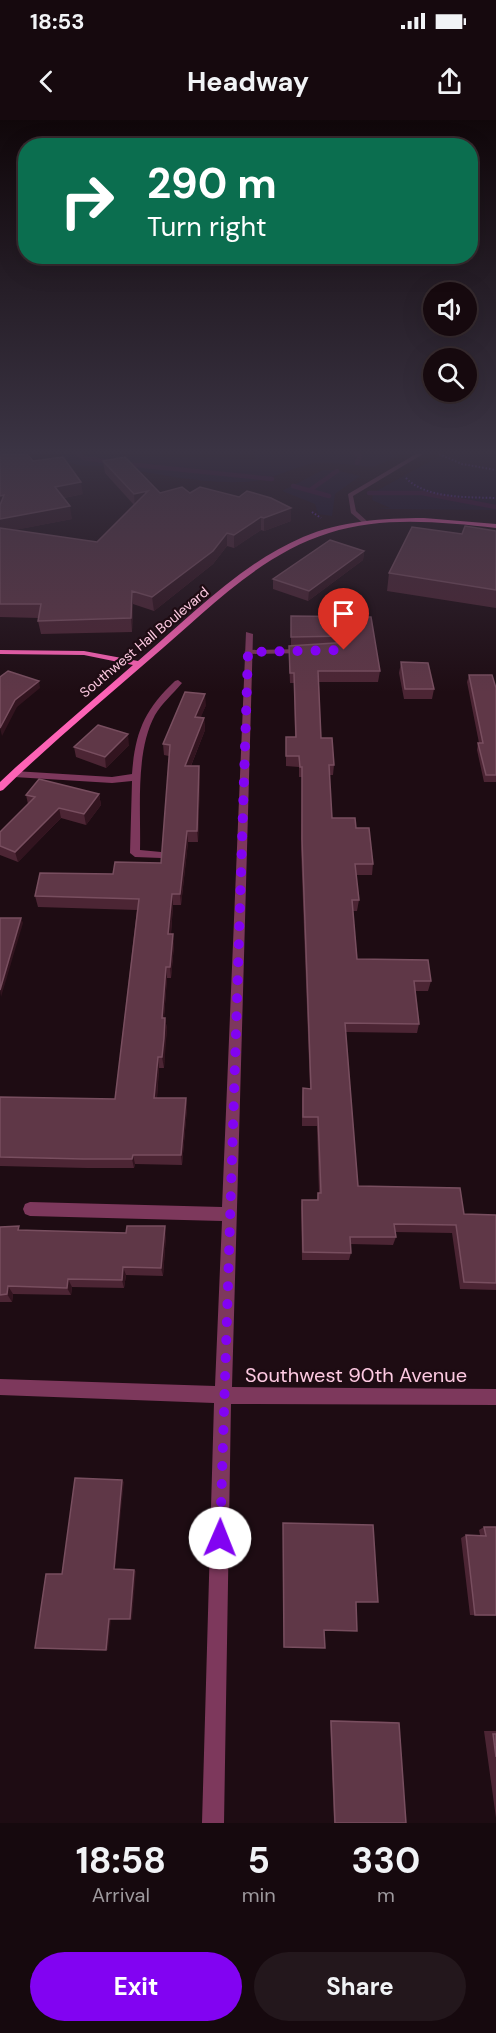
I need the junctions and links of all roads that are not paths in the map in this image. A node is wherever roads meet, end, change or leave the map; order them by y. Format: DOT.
graph roads {
  1 [pos="320,533"];
  2 [pos="249,634"];
  3 [pos="320,650"];
  4 [pos="0,652"];
  5 [pos="248,652"];
  6 [pos="140,664"];
  7 [pos="178,684"];
  8 [pos="14,774"];
  9 [pos="137,777"];
  10 [pos="0,788"];
  11 [pos="157,855"];
  12 [pos="30,1209"];
  13 [pos="229,1214"];
  14 [pos="0,1387"];
  15 [pos="223,1395"];
  16 [pos="496,1396"];
  17 [pos="213,1823"];
  1 -- 6 [label="main road, Southwest Hall Boulevard"];
  2 -- 5 [label="street"];
  3 -- 5 [label="street"];
  4 -- 6 [label="main road"];
  5 -- 13 [label="street"];
  6 -- 8 [label="main road, Southwest Hall Boulevard"];
  7 -- 9 [label="street"];
  8 -- 9 [label="street"];
  8 -- 10 [label="main road, Southwest Hall Boulevard"];
  9 -- 11 [label="street"];
  12 -- 13 [label="street"];
  13 -- 15 [label="street"];
  14 -- 15 [label="street, Southwest 90th Avenue"];
  15 -- 16 [label="street, Southwest 90th Avenue"];
  15 -- 17 [label="street"];
}
